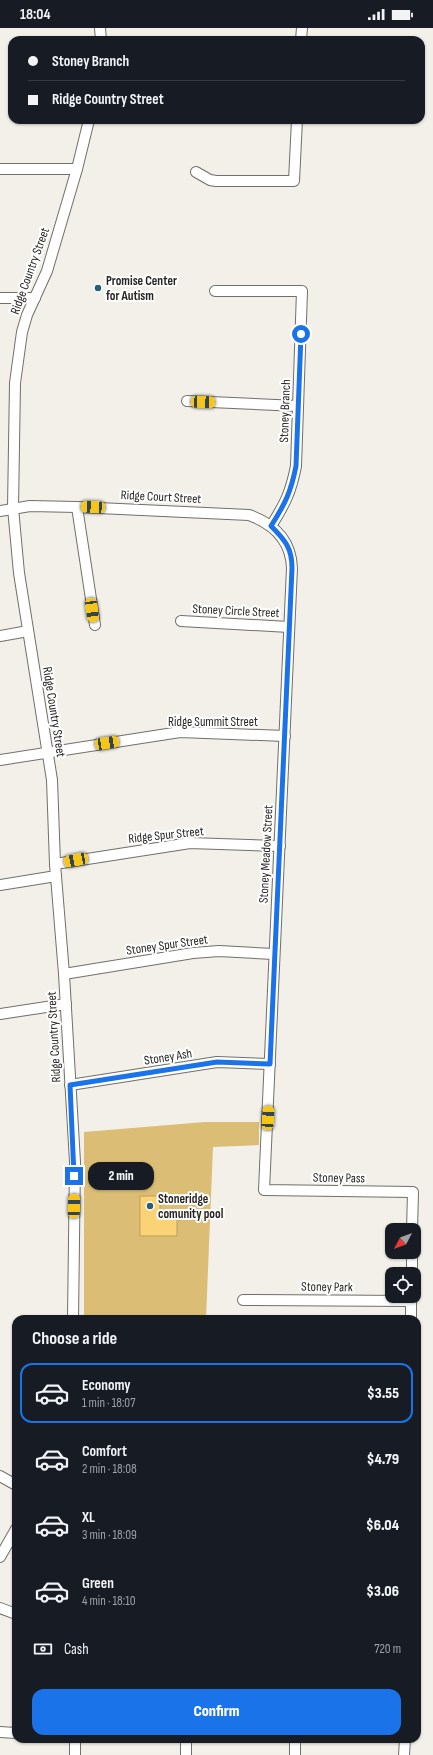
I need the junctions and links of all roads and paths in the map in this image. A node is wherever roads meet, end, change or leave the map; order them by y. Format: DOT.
graph roads {
  1 [pos="88,124"];
  2 [pos="297,124"];
  3 [pos="0,169"];
  4 [pos="77,169"];
  5 [pos="196,172"];
  6 [pos="215,291"];
  7 [pos="0,298"];
  8 [pos="35,298"];
  9 [pos="187,401"];
  10 [pos="298,406"];
  11 [pos="77,507"];
  12 [pos="13,508"];
  13 [pos="0,510"];
  14 [pos="271,526"];
  15 [pos="181,621"];
  16 [pos="95,625"];
  17 [pos="289,627"];
  18 [pos="28,631"];
  19 [pos="0,636"];
  20 [pos="284,736"];
  21 [pos="48,752"];
  22 [pos="0,760"];
  23 [pos="280,846"];
  24 [pos="55,864"];
  25 [pos="56,876"];
  26 [pos="0,885"];
  27 [pos="274,954"];
  28 [pos="64,974"];
  29 [pos="66,1004"];
  30 [pos="0,1014"];
  31 [pos="270,1064"];
  32 [pos="70,1085"];
  33 [pos="264,1190"];
  34 [pos="412,1223"];
  35 [pos="385,1299"];
  36 [pos="243,1300"];
  37 [pos="411,1303"];
  38 [pos="73,1315"];
  39 [pos="411,1315"];
  40 [pos="0,1476"];
  41 [pos="12,1483"];
  42 [pos="12,1536"];
  43 [pos="0,1557"];
  44 [pos="0,1608"];
  45 [pos="12,1612"];
  46 [pos="0,1732"];
  47 [pos="12,1733"];
  48 [pos="75,1743"];
  49 [pos="186,1743"];
  50 [pos="295,1743"];
  51 [pos="405,1743"];
  52 [pos="75,1755"];
  53 [pos="186,1755"];
  54 [pos="295,1755"];
  55 [pos="404,1755"];
  1 -- 4 [label="street, Ridge Country Street"];
  2 -- 5 [label="street"];
  3 -- 4 [label="street"];
  4 -- 8 [label="street, Ridge Country Street"];
  6 -- 10 [label="street, Stoney Branch"];
  7 -- 8 [label="street"];
  8 -- 12 [label="street, Ridge Country Street"];
  9 -- 10 [label="street"];
  10 -- 14 [label="street, Stoney Branch"];
  11 -- 12 [label="street, Ridge Court Street"];
  11 -- 14 [label="street, Ridge Court Street"];
  11 -- 16 [label="street"];
  12 -- 13 [label="street, Ridge Court Street"];
  12 -- 18 [label="street, Ridge Country Street"];
  14 -- 17 [label="street, Stoney Meadow Street"];
  15 -- 17 [label="street, Stoney Circle Street"];
  17 -- 20 [label="street, Stoney Meadow Street"];
  18 -- 19 [label="street"];
  18 -- 21 [label="street, Ridge Country Street"];
  20 -- 21 [label="street, Ridge Summit Street"];
  20 -- 23 [label="street, Stoney Meadow Street"];
  21 -- 22 [label="street, Ridge Summit Street"];
  21 -- 24 [label="street, Ridge Country Street"];
  23 -- 24 [label="street, Ridge Spur Street"];
  23 -- 27 [label="street, Stoney Meadow Street"];
  24 -- 25 [label="street, Ridge Country Street"];
  25 -- 26 [label="street"];
  25 -- 28 [label="street, Ridge Country Street"];
  27 -- 28 [label="street, Stoney Spur Street"];
  27 -- 31 [label="street, Stoney Meadow Street"];
  28 -- 29 [label="street, Ridge Country Street"];
  29 -- 30 [label="street"];
  29 -- 32 [label="street, Ridge Country Street"];
  31 -- 32 [label="street, Stoney Ash"];
  31 -- 33 [label="street, Stoney Meadow Street"];
  32 -- 38 [label="street, Ridge Country Street"];
  33 -- 34 [label="street, Stoney Pass"];
  35 -- 36 [label="street, Stoney Park"];
  37 -- 39 [label="street"];
  40 -- 41 [label="street"];
  42 -- 43 [label="street"];
  44 -- 45 [label="street"];
  46 -- 47 [label="street"];
  48 -- 52 [label="street"];
  49 -- 53 [label="street"];
  50 -- 54 [label="street"];
  51 -- 55 [label="street"];
}
